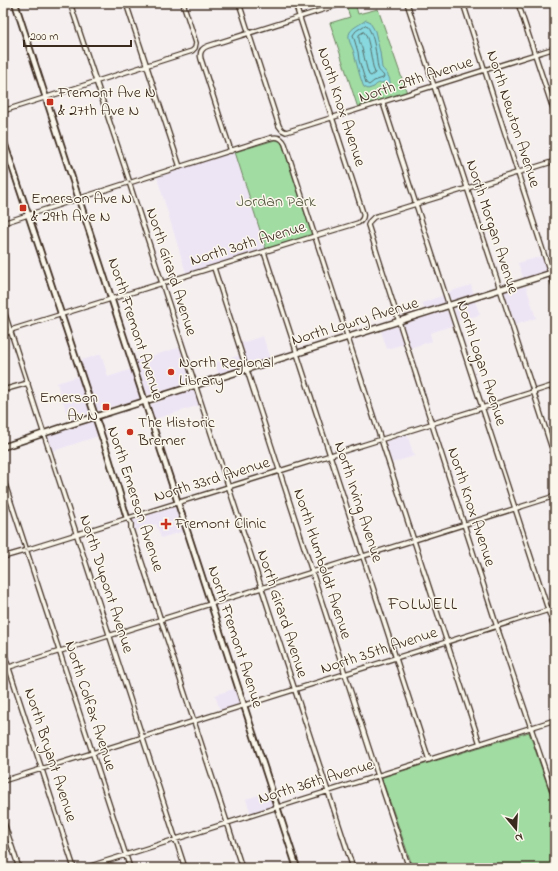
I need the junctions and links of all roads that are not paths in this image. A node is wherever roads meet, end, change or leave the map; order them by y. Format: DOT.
graph roads {
  1 [pos="15,3"];
  2 [pos="70,3"];
  3 [pos="126,3"];
  4 [pos="182,3"];
  5 [pos="239,3"];
  6 [pos="295,3"];
  7 [pos="344,3"];
  8 [pos="407,3"];
  9 [pos="463,3"];
  10 [pos="518,3"];
  11 [pos="300,17"];
  12 [pos="249,33"];
  13 [pos="555,48"];
  14 [pos="535,55"];
  15 [pos="147,65"];
  16 [pos="485,71"];
  17 [pos="96,81"];
  18 [pos="434,87"];
  19 [pos="46,97"];
  20 [pos="383,103"];
  21 [pos="3,111"];
  22 [pos="555,115"];
  23 [pos="332,119"];
  24 [pos="3,138"];
  25 [pos="231,150"];
  26 [pos="555,161"];
  27 [pos="180,167"];
  28 [pos="518,172"];
  29 [pos="130,183"];
  30 [pos="467,189"];
  31 [pos="80,199"];
  32 [pos="416,204"];
  33 [pos="28,215"];
  34 [pos="363,219"];
  35 [pos="3,223"];
  36 [pos="315,236"];
  37 [pos="264,252"];
  38 [pos="214,268"];
  39 [pos="553,273"];
  40 [pos="162,283"];
  41 [pos="555,288"];
  42 [pos="500,290"];
  43 [pos="111,299"];
  44 [pos="450,306"];
  45 [pos="3,308"];
  46 [pos="61,314"];
  47 [pos="399,322"];
  48 [pos="11,331"];
  49 [pos="3,334"];
  50 [pos="348,338"];
  51 [pos="297,354"];
  52 [pos="247,370"];
  53 [pos="28,383"];
  54 [pos="196,385"];
  55 [pos="555,385"];
  56 [pos="3,390"];
  57 [pos="533,392"];
  58 [pos="145,401"];
  59 [pos="483,408"];
  60 [pos="95,417"];
  61 [pos="431,423"];
  62 [pos="44,433"];
  63 [pos="381,440"];
  64 [pos="3,447"];
  65 [pos="330,456"];
  66 [pos="555,458"];
  67 [pos="279,471"];
  68 [pos="3,478"];
  69 [pos="228,487"];
  70 [pos="555,496"];
  71 [pos="178,503"];
  72 [pos="515,508"];
  73 [pos="127,518"];
  74 [pos="464,524"];
  75 [pos="77,534"];
  76 [pos="413,540"];
  77 [pos="27,550"];
  78 [pos="363,556"];
  79 [pos="3,557"];
  80 [pos="312,572"];
  81 [pos="261,587"];
  82 [pos="210,603"];
  83 [pos="555,608"];
  84 [pos="548,610"];
  85 [pos="160,619"];
  86 [pos="497,626"];
  87 [pos="555,631"];
  88 [pos="110,635"];
  89 [pos="446,642"];
  90 [pos="3,650"];
  91 [pos="59,651"];
  92 [pos="396,659"];
  93 [pos="9,667"];
  94 [pos="3,669"];
  95 [pos="345,674"];
  96 [pos="294,690"];
  97 [pos="244,706"];
  98 [pos="555,720"];
  99 [pos="194,722"];
  100 [pos="531,728"];
  101 [pos="143,737"];
  102 [pos="480,744"];
  103 [pos="92,753"];
  104 [pos="429,760"];
  105 [pos="42,769"];
  106 [pos="378,775"];
  107 [pos="3,781"];
  108 [pos="327,791"];
  109 [pos="555,799"];
  110 [pos="277,807"];
  111 [pos="3,820"];
  112 [pos="227,823"];
  113 [pos="176,839"];
  114 [pos="125,855"];
  115 [pos="18,868"];
  116 [pos="74,868"];
  117 [pos="84,868"];
  118 [pos="130,868"];
  119 [pos="185,868"];
  120 [pos="242,868"];
  121 [pos="297,868"];
  122 [pos="353,868"];
  123 [pos="409,868"];
  1 -- 19 [label="street, North Fremont Avenue"];
  2 -- 17 [label="street, North Girard Avenue"];
  3 -- 15 [label="street"];
  4 -- 15 [label="street"];
  5 -- 12 [label="street"];
  6 -- 11 [label="street, North Knox Avenue"];
  7 -- 11 [label="street"];
  8 -- 18 [label="street, North Morgan Avenue"];
  9 -- 16 [label="street, North Newton Avenue"];
  10 -- 14 [label="street"];
  11 -- 12 [label="street"];
  11 -- 23 [label="street, North Knox Avenue"];
  12 -- 23 [label="street, North 29th Avenue"];
  12 -- 25 [label="street"];
  13 -- 14 [label="street, North 29th Avenue"];
  14 -- 16 [label="street, North 29th Avenue"];
  14 -- 22 [label="street"];
  15 -- 17 [label="street"];
  15 -- 27 [label="street"];
  16 -- 18 [label="street, North 29th Avenue"];
  16 -- 28 [label="street, North Newton Avenue"];
  17 -- 19 [label="street"];
  17 -- 29 [label="street, North Girard Avenue"];
  18 -- 20 [label="street, North 29th Avenue"];
  18 -- 30 [label="street, North Morgan Avenue"];
  19 -- 21 [label="street"];
  19 -- 31 [label="street, North Fremont Avenue"];
  20 -- 23 [label="street, North 29th Avenue"];
  20 -- 32 [label="street, North Logan Avenue"];
  23 -- 34 [label="street, North Knox Avenue"];
  24 -- 33 [label="street, North Emerson Avenue"];
  25 -- 27 [label="street"];
  25 -- 36 [label="street"];
  26 -- 28 [label="street"];
  27 -- 29 [label="street"];
  28 -- 30 [label="street"];
  28 -- 39 [label="street, North Newton Avenue"];
  29 -- 31 [label="street"];
  29 -- 40 [label="street, North Girard Avenue"];
  30 -- 32 [label="street"];
  30 -- 42 [label="street, North Morgan Avenue"];
  31 -- 33 [label="street"];
  31 -- 43 [label="street, North Fremont Avenue"];
  32 -- 44 [label="street, North Logan Avenue"];
  32 -- 47 [label="street, North Knox Avenue"];
  33 -- 35 [label="street"];
  33 -- 46 [label="street, North Emerson Avenue"];
  34 -- 36 [label="street, North 30th Avenue"];
  36 -- 37 [label="street, North 30th Avenue"];
  36 -- 50 [label="street"];
  37 -- 38 [label="street, North 30th Avenue"];
  37 -- 51 [label="street, North Irving Avenue"];
  38 -- 40 [label="street, North 30th Avenue"];
  38 -- 52 [label="street, North Humboldt Avenue"];
  39 -- 41 [label="street, North Newton Avenue"];
  39 -- 42 [label="main road, North Lowry Avenue"];
  40 -- 43 [label="street, North 30th Avenue"];
  40 -- 54 [label="street, North Girard Avenue"];
  42 -- 44 [label="main road, North Lowry Avenue"];
  42 -- 57 [label="street, North Morgan Avenue"];
  43 -- 46 [label="street, North 30th Avenue"];
  43 -- 58 [label="street, North Fremont Avenue"];
  44 -- 47 [label="main road, North Lowry Avenue"];
  44 -- 59 [label="street, North Logan Avenue"];
  45 -- 48 [label="street, North Dupont Avenue"];
  46 -- 48 [label="street, North 30th Avenue"];
  46 -- 60 [label="street, North Emerson Avenue"];
  47 -- 50 [label="main road, North Lowry Avenue"];
  47 -- 61 [label="street, North Knox Avenue"];
  48 -- 49 [label="street, North 30th Avenue"];
  48 -- 53 [label="street, North Dupont Avenue"];
  50 -- 51 [label="main road, North Lowry Avenue"];
  50 -- 63 [label="street"];
  51 -- 52 [label="main road, North Lowry Avenue"];
  51 -- 65 [label="street, North Irving Avenue"];
  52 -- 54 [label="main road, North Lowry Avenue"];
  52 -- 67 [label="street, North Humboldt Avenue"];
  53 -- 56 [label="street"];
  53 -- 62 [label="street, North Dupont Avenue"];
  54 -- 58 [label="main road, North Lowry Avenue"];
  54 -- 69 [label="street, North Girard Avenue"];
  55 -- 57 [label="street, North 33rd Avenue"];
  57 -- 59 [label="street, North 33rd Avenue"];
  57 -- 66 [label="street, North Morgan Avenue"];
  58 -- 60 [label="main road, North Lowry Avenue"];
  58 -- 71 [label="street, North Fremont Avenue"];
  59 -- 61 [label="street, North 33rd Avenue"];
  59 -- 72 [label="street, North Logan Avenue"];
  60 -- 62 [label="main road, North Lowry Avenue"];
  60 -- 73 [label="street, North Emerson Avenue"];
  61 -- 63 [label="street, North 33rd Avenue"];
  61 -- 74 [label="street, North Knox Avenue"];
  62 -- 64 [label="main road, North Lowry Avenue"];
  62 -- 75 [label="street, North Dupont Avenue"];
  63 -- 65 [label="street, North 33rd Avenue"];
  63 -- 76 [label="street"];
  65 -- 67 [label="street, North 33rd Avenue"];
  65 -- 78 [label="street, North Irving Avenue"];
  67 -- 69 [label="street, North 33rd Avenue"];
  67 -- 80 [label="street, North Humboldt Avenue"];
  68 -- 77 [label="street, North Colfax Avenue"];
  69 -- 71 [label="street, North 33rd Avenue"];
  69 -- 81 [label="street, North Girard Avenue"];
  70 -- 72 [label="street"];
  71 -- 73 [label="street, North 33rd Avenue"];
  71 -- 82 [label="street, North Fremont Avenue"];
  72 -- 74 [label="street"];
  72 -- 84 [label="street, North Logan Avenue"];
  73 -- 75 [label="street, North 33rd Avenue"];
  73 -- 85 [label="street, North Emerson Avenue"];
  74 -- 76 [label="street"];
  74 -- 86 [label="street, North Knox Avenue"];
  75 -- 77 [label="street, North 33rd Avenue"];
  75 -- 88 [label="street, North Dupont Avenue"];
  76 -- 78 [label="street"];
  76 -- 89 [label="street"];
  77 -- 79 [label="street, North 33rd Avenue"];
  77 -- 91 [label="street, North Colfax Avenue"];
  78 -- 80 [label="street"];
  78 -- 92 [label="street, North Irving Avenue"];
  80 -- 81 [label="street"];
  80 -- 95 [label="street, North Humboldt Avenue"];
  81 -- 82 [label="street"];
  81 -- 96 [label="street, North Girard Avenue"];
  82 -- 85 [label="street"];
  82 -- 97 [label="street, North Fremont Avenue"];
  83 -- 84 [label="street, North 35th Avenue"];
  84 -- 86 [label="street, North 35th Avenue"];
  84 -- 87 [label="street, North Logan Avenue"];
  85 -- 88 [label="street"];
  85 -- 99 [label="street, North Emerson Avenue"];
  86 -- 89 [label="street, North 35th Avenue"];
  86 -- 100 [label="street, North Knox Avenue"];
  88 -- 91 [label="street"];
  88 -- 101 [label="street, North Dupont Avenue"];
  89 -- 92 [label="street, North 35th Avenue"];
  89 -- 102 [label="street"];
  90 -- 93 [label="street, North Bryant Avenue"];
  91 -- 93 [label="street"];
  91 -- 103 [label="street, North Colfax Avenue"];
  92 -- 95 [label="street, North 35th Avenue"];
  92 -- 104 [label="street, North Irving Avenue"];
  93 -- 94 [label="street"];
  93 -- 105 [label="street, North Bryant Avenue"];
  95 -- 96 [label="street, North 35th Avenue"];
  95 -- 106 [label="street, North Humboldt Avenue"];
  96 -- 97 [label="street, North 35th Avenue"];
  96 -- 108 [label="street, North Girard Avenue"];
  97 -- 99 [label="street, North 35th Avenue"];
  97 -- 110 [label="street, North Fremont Avenue"];
  98 -- 100 [label="street, North 36th Avenue"];
  99 -- 101 [label="street, North 35th Avenue"];
  99 -- 112 [label="street, North Emerson Avenue"];
  100 -- 102 [label="street, North 36th Avenue"];
  100 -- 109 [label="street, North Knox Avenue"];
  101 -- 103 [label="street, North 35th Avenue"];
  101 -- 113 [label="street, North Dupont Avenue"];
  102 -- 104 [label="street, North 36th Avenue"];
  103 -- 105 [label="street, North 35th Avenue"];
  103 -- 114 [label="street, North Colfax Avenue"];
  104 -- 106 [label="street, North 36th Avenue"];
  105 -- 107 [label="street, North 35th Avenue"];
  105 -- 116 [label="street, North Bryant Avenue"];
  106 -- 108 [label="street, North 36th Avenue"];
  106 -- 123 [label="street, North Humboldt Avenue"];
  108 -- 110 [label="street, North 36th Avenue"];
  108 -- 122 [label="street, North Girard Avenue"];
  110 -- 112 [label="street, North 36th Avenue"];
  110 -- 121 [label="street, North Fremont Avenue"];
  111 -- 115 [label="street"];
  112 -- 113 [label="street, North 36th Avenue"];
  112 -- 120 [label="street, North Emerson Avenue"];
  113 -- 114 [label="street, North 36th Avenue"];
  113 -- 119 [label="street, North Dupont Avenue"];
  114 -- 117 [label="street, North 36th Avenue"];
  114 -- 118 [label="street, North Colfax Avenue"];
}
